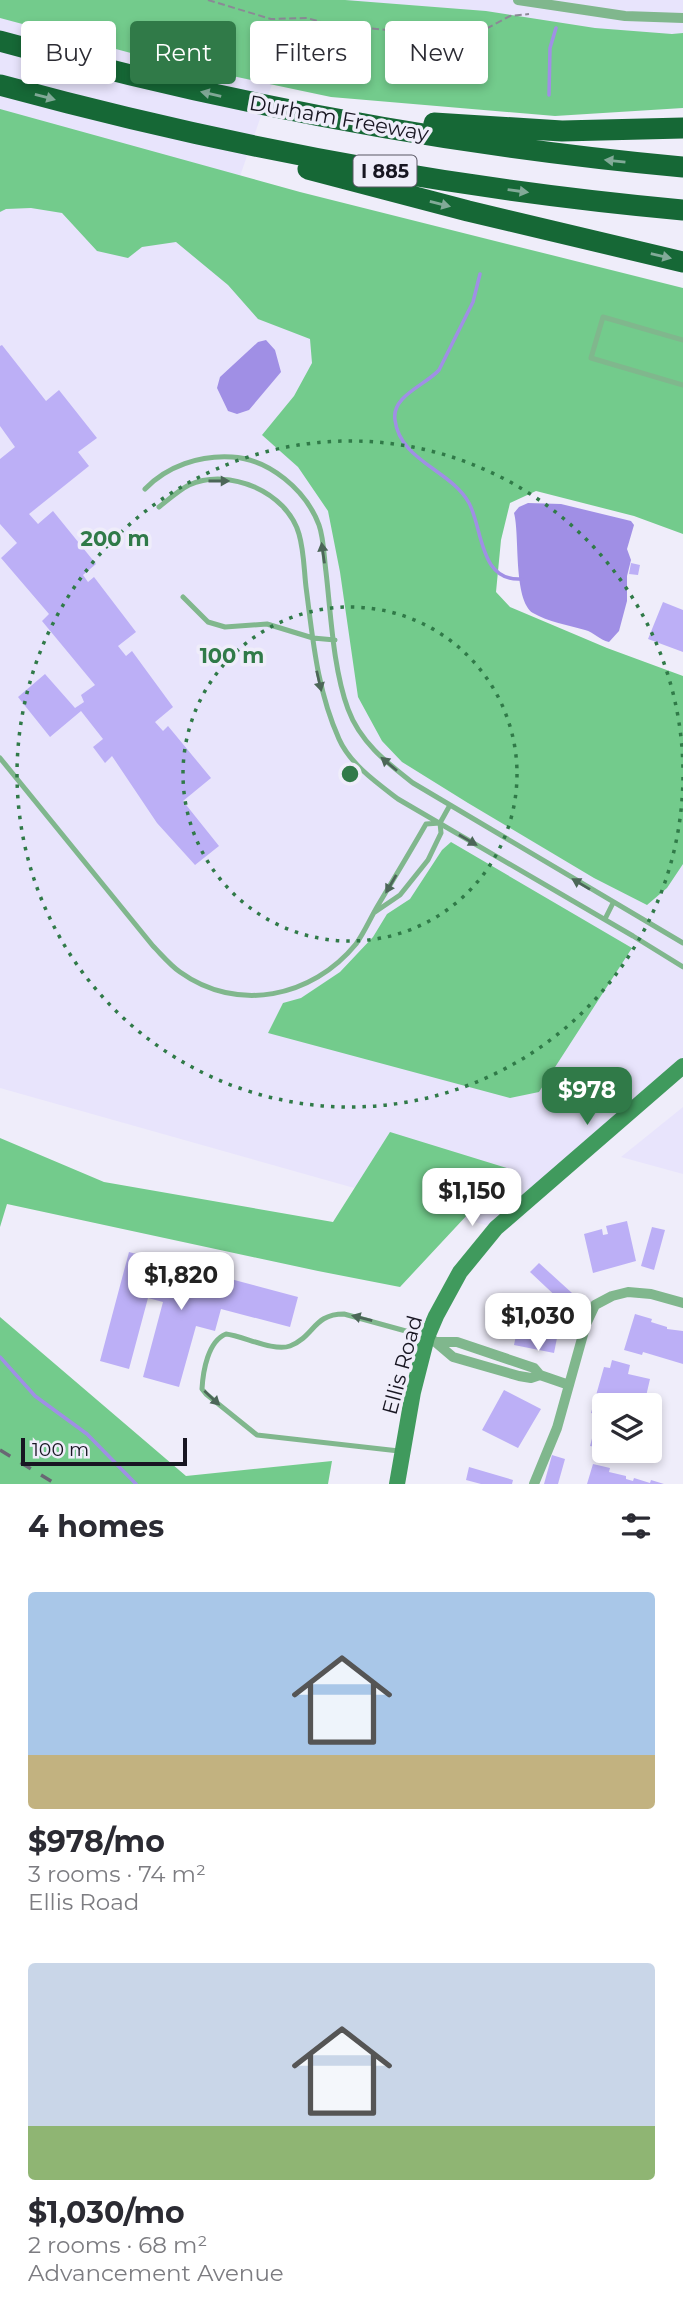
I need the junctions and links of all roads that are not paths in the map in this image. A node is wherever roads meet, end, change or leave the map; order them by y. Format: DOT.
graph roads {
  1 [pos="518,0"];
  2 [pos="683,18"];
  3 [pos="0,41"];
  4 [pos="0,85"];
  5 [pos="278,108"];
  6 [pos="90,109"];
  7 [pos="683,128"];
  8 [pos="683,167"];
  9 [pos="683,210"];
  10 [pos="683,262"];
  11 [pos="683,340"];
  12 [pos="683,385"];
  13 [pos="145,489"];
  14 [pos="159,507"];
  15 [pos="183,597"];
  16 [pos="313,638"];
  17 [pos="335,640"];
  18 [pos="0,758"];
  19 [pos="450,805"];
  20 [pos="439,823"];
  21 [pos="613,903"];
  22 [pos="374,913"];
  23 [pos="605,919"];
  24 [pos="683,943"];
  25 [pos="683,967"];
  26 [pos="683,1066"];
  27 [pos="683,1303"];
  28 [pos="432,1339"];
  29 [pos="515,1362"];
  30 [pos="511,1374"];
  31 [pos="540,1375"];
  32 [pos="569,1385"];
  33 [pos="402,1452"];
  34 [pos="397,1484"];
  35 [pos="534,1484"];
  1 -- 2 [label="street"];
  5 -- 3 [label="highway, Durham Freeway / I 885, one-way"];
  4 -- 6 [label="highway, Durham Freeway / I 885, one-way"];
  5 -- 7 [label="highway"];
  8 -- 5 [label="highway, Durham Freeway / I 885, one-way"];
  6 -- 9 [label="highway, Durham Freeway / I 885, one-way"];
  6 -- 10 [label="highway, one-way"];
  11 -- 12 [label="lane"];
  17 -- 13 [label="lane, one-way"];
  14 -- 16 [label="lane, one-way"];
  15 -- 16 [label="lane"];
  16 -- 17 [label="lane"];
  16 -- 20 [label="lane, one-way"];
  19 -- 17 [label="lane, one-way"];
  18 -- 22 [label="lane"];
  19 -- 20 [label="lane"];
  21 -- 19 [label="lane, one-way"];
  20 -- 22 [label="lane, one-way"];
  20 -- 22 [label="lane"];
  20 -- 23 [label="lane, one-way"];
  21 -- 23 [label="lane"];
  21 -- 24 [label="lane"];
  23 -- 25 [label="lane"];
  26 -- 28 [label="main road, Ellis Road"];
  27 -- 32 [label="street"];
  28 -- 29 [label="street"];
  28 -- 30 [label="street"];
  28 -- 33 [label="main road, Ellis Road"];
  28 -- 33 [label="lane, one-way"];
  29 -- 30 [label="street"];
  29 -- 31 [label="street"];
  30 -- 31 [label="street"];
  31 -- 32 [label="street"];
  32 -- 35 [label="street"];
  33 -- 34 [label="main road, Ellis Road"];
}
